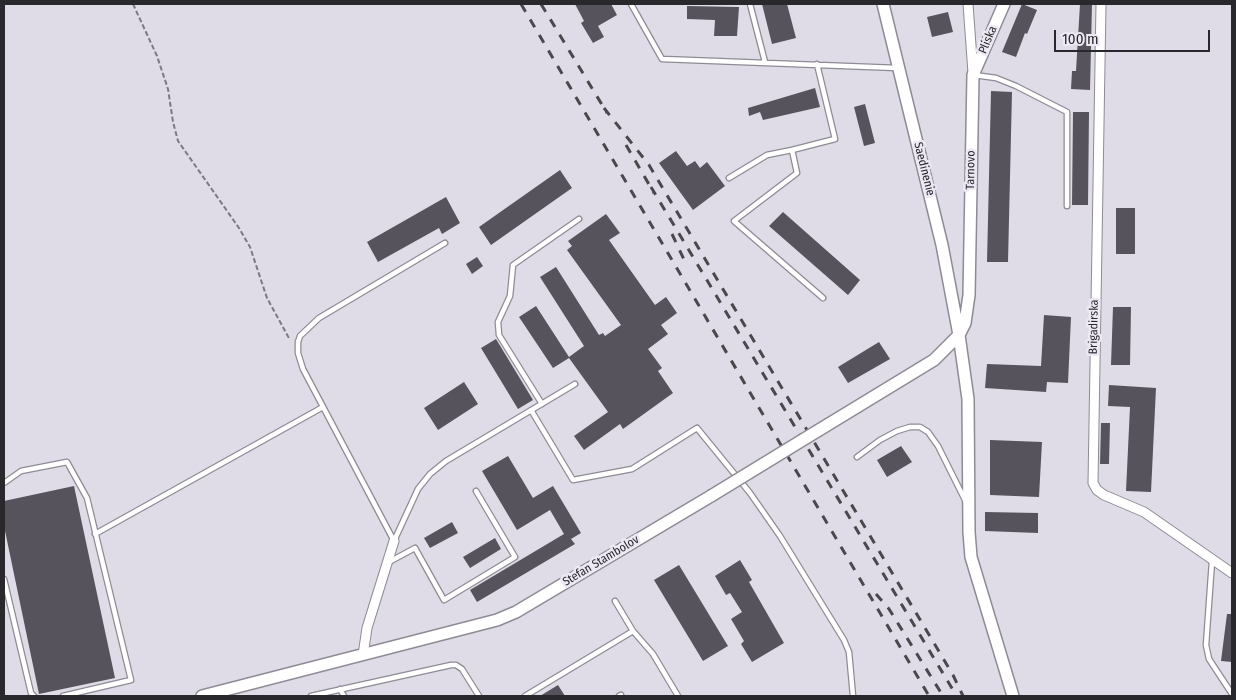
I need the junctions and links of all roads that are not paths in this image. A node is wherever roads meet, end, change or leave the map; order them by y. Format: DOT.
graph roads {
  1 [pos="631,4"];
  2 [pos="750,4"];
  3 [pos="883,4"];
  4 [pos="968,4"];
  5 [pos="1004,4"];
  6 [pos="1101,4"];
  7 [pos="765,62"];
  8 [pos="817,64"];
  9 [pos="899,68"];
  10 [pos="973,75"];
  11 [pos="792,150"];
  12 [pos="730,178"];
  13 [pos="1067,206"];
  14 [pos="580,219"];
  15 [pos="445,243"];
  16 [pos="823,298"];
  17 [pos="959,335"];
  18 [pos="575,384"];
  19 [pos="542,404"];
  20 [pos="323,407"];
  21 [pos="531,410"];
  22 [pos="857,457"];
  23 [pos="4,483"];
  24 [pos="476,491"];
  25 [pos="968,508"];
  26 [pos="95,534"];
  27 [pos="394,541"];
  28 [pos="1212,561"];
  29 [pos="388,562"];
  30 [pos="1232,573"];
  31 [pos="4,579"];
  32 [pos="615,602"];
  33 [pos="633,631"];
  34 [pos="363,655"];
  35 [pos="340,689"];
  36 [pos="1232,694"];
  37 [pos="34,696"];
  38 [pos="63,696"];
  39 [pos="206,696"];
  40 [pos="311,696"];
  41 [pos="344,696"];
  42 [pos="479,696"];
  43 [pos="525,696"];
  44 [pos="678,696"];
  45 [pos="853,696"];
  46 [pos="1013,696"];
  1 -- 7 [label="lane"];
  2 -- 7 [label="lane"];
  3 -- 9 [label="street, Saedinenie"];
  4 -- 10 [label="street, Tarnovo"];
  5 -- 10 [label="street, Pliska"];
  6 -- 28 [label="street, Brigadirska"];
  7 -- 8 [label="lane"];
  8 -- 9 [label="lane"];
  8 -- 11 [label="lane"];
  9 -- 17 [label="street, Saedinenie"];
  10 -- 13 [label="lane"];
  10 -- 17 [label="street, Tarnovo"];
  11 -- 12 [label="lane"];
  11 -- 16 [label="lane"];
  14 -- 19 [label="lane"];
  15 -- 20 [label="lane"];
  17 -- 25 [label="street, Saedinenie"];
  17 -- 34 [label="street, Stefan Stambolov, bridge"];
  18 -- 19 [label="lane"];
  19 -- 21 [label="lane"];
  20 -- 26 [label="lane"];
  20 -- 27 [label="lane"];
  21 -- 27 [label="lane"];
  21 -- 45 [label="lane"];
  22 -- 25 [label="lane"];
  23 -- 26 [label="lane"];
  24 -- 29 [label="lane"];
  25 -- 46 [label="street, Saedinenie"];
  26 -- 38 [label="lane"];
  27 -- 29 [label="street"];
  28 -- 30 [label="street, Brigadirska"];
  28 -- 36 [label="lane"];
  29 -- 34 [label="street"];
  31 -- 37 [label="lane"];
  32 -- 33 [label="lane"];
  33 -- 43 [label="lane"];
  33 -- 44 [label="lane"];
  34 -- 39 [label="street, Stefan Stambolov"];
  35 -- 40 [label="lane"];
  35 -- 41 [label="lane"];
  35 -- 42 [label="lane"];
}
